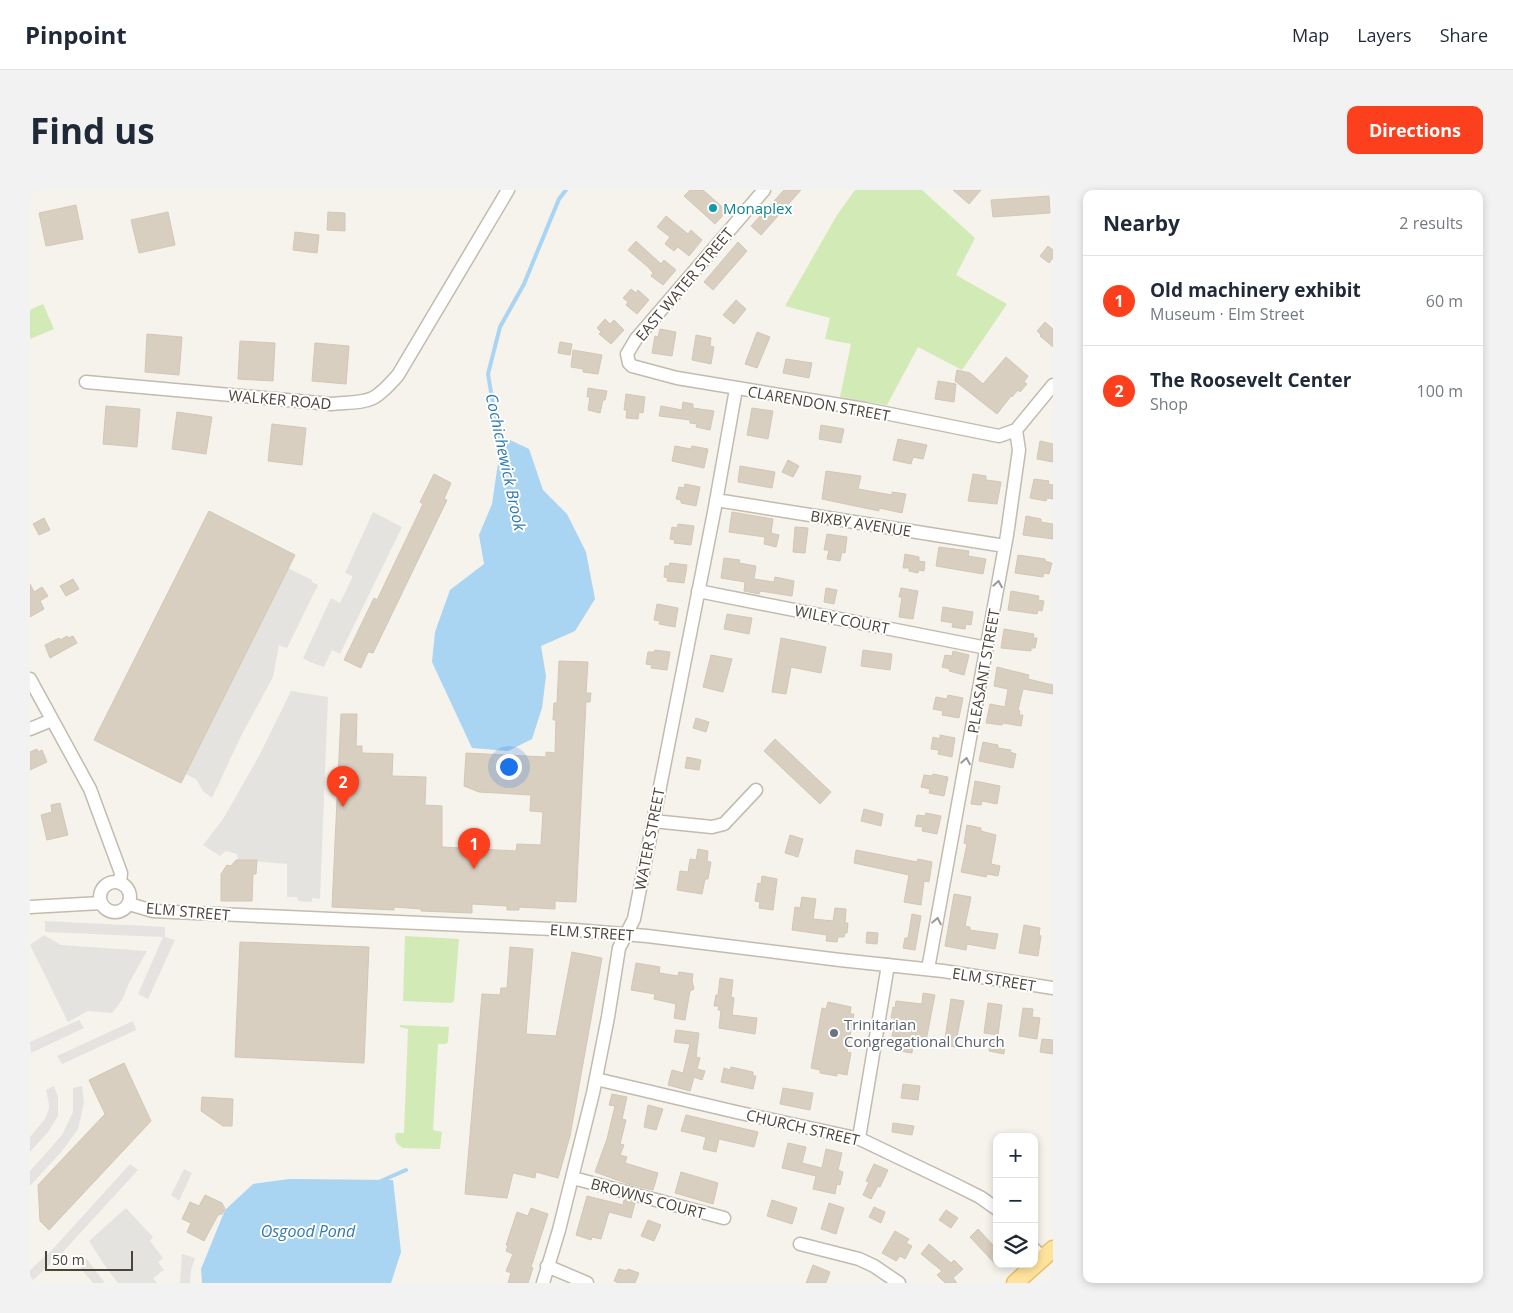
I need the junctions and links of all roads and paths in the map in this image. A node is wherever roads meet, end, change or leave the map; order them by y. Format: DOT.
graph roads {
  1 [pos="508,190"];
  2 [pos="764,190"];
  3 [pos="627,358"];
  4 [pos="86,382"];
  5 [pos="1053,385"];
  6 [pos="736,388"];
  7 [pos="1016,430"];
  8 [pos="716,500"];
  9 [pos="1005,546"];
  10 [pos="698,591"];
  11 [pos="987,648"];
  12 [pos="30,679"];
  13 [pos="52,720"];
  14 [pos="30,729"];
  15 [pos="756,790"];
  16 [pos="653,821"];
  17 [pos="120,883"];
  18 [pos="101,903"];
  19 [pos="129,904"];
  20 [pos="30,908"];
  21 [pos="626,935"];
  22 [pos="888,965"];
  23 [pos="928,969"];
  24 [pos="1053,988"];
  25 [pos="596,1079"];
  26 [pos="859,1138"];
  27 [pos="573,1178"];
  28 [pos="993,1206"];
  29 [pos="724,1218"];
  30 [pos="800,1244"];
  31 [pos="1043,1252"];
  32 [pos="548,1266"];
  33 [pos="543,1283"];
  34 [pos="588,1283"];
  35 [pos="899,1283"];
  36 [pos="1015,1283"];
  1 -- 4 [label="street, WALKER ROAD"];
  2 -- 3 [label="street, EAST WATER STREET"];
  3 -- 6 [label="street, CLARENDON STREET"];
  5 -- 7 [label="street"];
  6 -- 7 [label="street, CLARENDON STREET"];
  6 -- 8 [label="street, WATER STREET"];
  7 -- 9 [label="street, PLEASANT STREET"];
  8 -- 9 [label="street, BIXBY AVENUE"];
  8 -- 10 [label="street, WATER STREET"];
  11 -- 9 [label="street, PLEASANT STREET, one-way"];
  10 -- 11 [label="street, WILEY COURT"];
  10 -- 16 [label="street, WATER STREET"];
  23 -- 11 [label="street, PLEASANT STREET, one-way"];
  12 -- 13 [label="street"];
  13 -- 14 [label="street"];
  13 -- 17 [label="street"];
  15 -- 16 [label="street"];
  16 -- 21 [label="street, WATER STREET"];
  17 -- 18 [label="street"];
  17 -- 19 [label="street"];
  18 -- 19 [label="street"];
  18 -- 20 [label="street"];
  19 -- 21 [label="street, ELM STREET"];
  21 -- 22 [label="street, ELM STREET"];
  21 -- 25 [label="street, WATER STREET"];
  22 -- 23 [label="street, ELM STREET"];
  22 -- 26 [label="street"];
  23 -- 24 [label="street, ELM STREET"];
  25 -- 26 [label="street, CHURCH STREET"];
  25 -- 27 [label="street, WATER STREET"];
  26 -- 28 [label="street, CHURCH STREET"];
  27 -- 29 [label="street, BROWNS COURT"];
  27 -- 32 [label="street, WATER STREET"];
  30 -- 35 [label="street"];
  31 -- 36 [label="main road"];
  32 -- 33 [label="street, WATER STREET"];
  32 -- 34 [label="street"];
}
